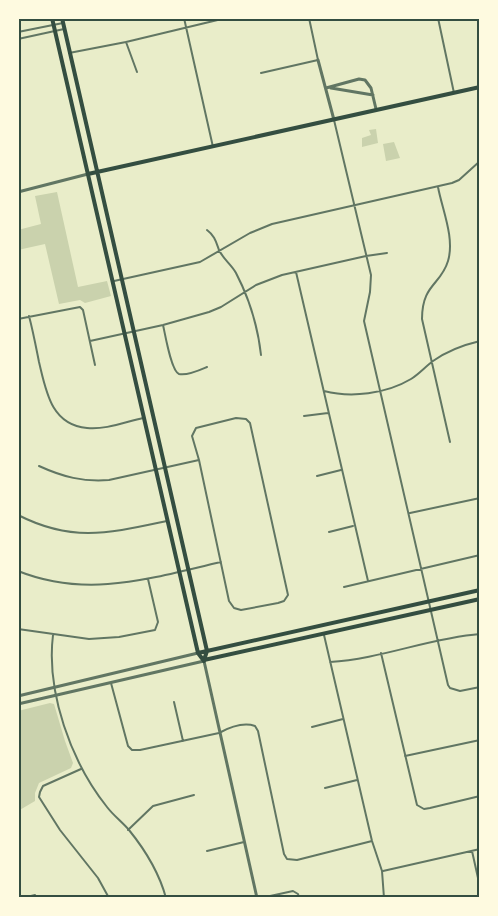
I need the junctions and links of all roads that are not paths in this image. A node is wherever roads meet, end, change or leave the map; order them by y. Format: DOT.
graph roads {
  1 [pos="52,18"];
  2 [pos="184,18"];
  3 [pos="226,18"];
  4 [pos="309,18"];
  5 [pos="438,18"];
  6 [pos="62,20"];
  7 [pos="54,25"];
  8 [pos="186,27"];
  9 [pos="64,29"];
  10 [pos="55,30"];
  11 [pos="18,33"];
  12 [pos="18,39"];
  13 [pos="126,42"];
  14 [pos="69,53"];
  15 [pos="318,60"];
  16 [pos="137,72"];
  17 [pos="261,73"];
  18 [pos="480,87"];
  19 [pos="327,88"];
  20 [pos="454,93"];
  21 [pos="373,95"];
  22 [pos="376,110"];
  23 [pos="85,119"];
  24 [pos="334,120"];
  25 [pos="76,121"];
  26 [pos="213,147"];
  27 [pos="480,161"];
  28 [pos="478,166"];
  29 [pos="97,172"];
  30 [pos="88,174"];
  31 [pos="438,187"];
  32 [pos="18,192"];
  33 [pos="355,205"];
  34 [pos="207,230"];
  35 [pos="219,251"];
  36 [pos="387,253"];
  37 [pos="366,256"];
  38 [pos="296,272"];
  39 [pos="121,280"];
  40 [pos="113,282"];
  41 [pos="245,291"];
  42 [pos="29,316"];
  43 [pos="18,319"];
  44 [pos="163,325"];
  45 [pos="133,330"];
  46 [pos="124,333"];
  47 [pos="90,340"];
  48 [pos="480,341"];
  49 [pos="261,355"];
  50 [pos="432,362"];
  51 [pos="94,365"];
  52 [pos="207,367"];
  53 [pos="380,390"];
  54 [pos="324,391"];
  55 [pos="328,413"];
  56 [pos="304,416"];
  57 [pos="143,418"];
  58 [pos="450,442"];
  59 [pos="199,460"];
  60 [pos="39,466"];
  61 [pos="165,468"];
  62 [pos="156,470"];
  63 [pos="341,470"];
  64 [pos="317,476"];
  65 [pos="480,498"];
  66 [pos="410,513"];
  67 [pos="18,515"];
  68 [pos="167,521"];
  69 [pos="354,526"];
  70 [pos="329,532"];
  71 [pos="480,555"];
  72 [pos="221,562"];
  73 [pos="422,568"];
  74 [pos="188,570"];
  75 [pos="18,572"];
  76 [pos="179,572"];
  77 [pos="148,579"];
  78 [pos="368,581"];
  79 [pos="344,587"];
  80 [pos="480,590"];
  81 [pos="480,599"];
  82 [pos="429,603"];
  83 [pos="431,610"];
  84 [pos="18,629"];
  85 [pos="324,633"];
  86 [pos="480,634"];
  87 [pos="53,635"];
  88 [pos="438,640"];
  89 [pos="207,651"];
  90 [pos="198,653"];
  91 [pos="381,653"];
  92 [pos="204,661"];
  93 [pos="330,662"];
  94 [pos="111,683"];
  95 [pos="55,687"];
  96 [pos="480,687"];
  97 [pos="57,695"];
  98 [pos="18,696"];
  99 [pos="174,702"];
  100 [pos="18,704"];
  101 [pos="343,719"];
  102 [pos="312,727"];
  103 [pos="219,733"];
  104 [pos="480,740"];
  105 [pos="183,741"];
  106 [pos="405,756"];
  107 [pos="82,769"];
  108 [pos="357,780"];
  109 [pos="325,788"];
  110 [pos="194,795"];
  111 [pos="480,796"];
  112 [pos="128,830"];
  113 [pos="372,841"];
  114 [pos="244,842"];
  115 [pos="480,849"];
  116 [pos="207,851"];
  117 [pos="472,851"];
  118 [pos="382,871"];
  119 [pos="480,887"];
  120 [pos="35,895"];
  121 [pos="23,898"];
  122 [pos="109,898"];
  123 [pos="166,898"];
  124 [pos="259,898"];
  125 [pos="299,898"];
  126 [pos="384,898"];
  1 -- 7 [label="main road"];
  2 -- 8 [label="street"];
  3 -- 8 [label="street"];
  4 -- 15 [label="street"];
  5 -- 20 [label="street"];
  6 -- 7 [label="street"];
  6 -- 9 [label="main road"];
  7 -- 10 [label="main road"];
  7 -- 11 [label="street"];
  8 -- 13 [label="street"];
  8 -- 26 [label="street"];
  9 -- 10 [label="street"];
  9 -- 14 [label="main road"];
  10 -- 12 [label="street"];
  10 -- 25 [label="main road"];
  13 -- 14 [label="street"];
  13 -- 16 [label="street"];
  14 -- 23 [label="main road"];
  15 -- 17 [label="street"];
  15 -- 19 [label="street"];
  18 -- 20 [label="main road"];
  19 -- 21 [label="street"];
  19 -- 21 [label="street"];
  19 -- 24 [label="street"];
  20 -- 22 [label="main road"];
  21 -- 22 [label="street"];
  22 -- 24 [label="main road"];
  23 -- 25 [label="main road"];
  23 -- 29 [label="main road"];
  24 -- 26 [label="main road"];
  24 -- 33 [label="street"];
  25 -- 30 [label="main road"];
  26 -- 29 [label="main road"];
  27 -- 28 [label="street"];
  28 -- 31 [label="street"];
  29 -- 30 [label="main road"];
  29 -- 39 [label="main road"];
  30 -- 32 [label="street"];
  30 -- 40 [label="main road"];
  31 -- 33 [label="street"];
  31 -- 50 [label="street"];
  33 -- 35 [label="street"];
  33 -- 37 [label="street"];
  34 -- 35 [label="street"];
  35 -- 39 [label="street"];
  35 -- 41 [label="street"];
  36 -- 37 [label="street"];
  37 -- 38 [label="street"];
  37 -- 53 [label="street"];
  38 -- 41 [label="street"];
  38 -- 54 [label="street"];
  39 -- 40 [label="street"];
  39 -- 45 [label="main road"];
  40 -- 46 [label="main road"];
  41 -- 44 [label="street"];
  41 -- 49 [label="street"];
  42 -- 43 [label="street"];
  42 -- 47 [label="street"];
  42 -- 57 [label="street"];
  44 -- 45 [label="street"];
  44 -- 52 [label="street"];
  45 -- 46 [label="street"];
  45 -- 61 [label="main road"];
  46 -- 47 [label="street"];
  46 -- 57 [label="main road"];
  47 -- 51 [label="street"];
  48 -- 50 [label="street"];
  50 -- 53 [label="street"];
  50 -- 58 [label="street"];
  53 -- 54 [label="street"];
  53 -- 66 [label="street"];
  54 -- 55 [label="street"];
  55 -- 56 [label="street"];
  55 -- 63 [label="street"];
  57 -- 62 [label="main road"];
  59 -- 61 [label="street"];
  59 -- 72 [label="street"];
  59 -- 72 [label="street"];
  60 -- 62 [label="street"];
  61 -- 62 [label="street"];
  61 -- 74 [label="main road"];
  62 -- 68 [label="main road"];
  63 -- 64 [label="street"];
  63 -- 69 [label="street"];
  65 -- 66 [label="street"];
  66 -- 73 [label="street"];
  67 -- 68 [label="street"];
  68 -- 76 [label="main road"];
  69 -- 70 [label="street"];
  69 -- 78 [label="street"];
  71 -- 73 [label="street"];
  72 -- 74 [label="street"];
  73 -- 78 [label="street"];
  73 -- 82 [label="street"];
  74 -- 76 [label="street"];
  74 -- 89 [label="main road"];
  75 -- 77 [label="street"];
  76 -- 77 [label="street"];
  76 -- 90 [label="main road"];
  77 -- 87 [label="street"];
  78 -- 79 [label="street"];
  80 -- 82 [label="main road"];
  81 -- 83 [label="main road"];
  82 -- 83 [label="street"];
  82 -- 89 [label="main road"];
  83 -- 85 [label="main road"];
  83 -- 88 [label="street"];
  84 -- 87 [label="street"];
  85 -- 92 [label="main road"];
  85 -- 93 [label="street"];
  86 -- 88 [label="street"];
  87 -- 95 [label="street"];
  88 -- 91 [label="street"];
  88 -- 96 [label="street"];
  89 -- 90 [label="main road"];
  89 -- 92 [label="main road"];
  90 -- 92 [label="main road"];
  90 -- 95 [label="street"];
  91 -- 93 [label="street"];
  91 -- 106 [label="street"];
  92 -- 94 [label="street"];
  92 -- 103 [label="street"];
  93 -- 101 [label="street"];
  94 -- 97 [label="street"];
  94 -- 105 [label="street"];
  95 -- 97 [label="street"];
  95 -- 98 [label="street"];
  97 -- 100 [label="street"];
  97 -- 107 [label="street"];
  99 -- 105 [label="street"];
  101 -- 102 [label="street"];
  101 -- 108 [label="street"];
  103 -- 105 [label="street"];
  103 -- 113 [label="street"];
  103 -- 114 [label="street"];
  104 -- 106 [label="street"];
  106 -- 111 [label="street"];
  107 -- 112 [label="street"];
  107 -- 122 [label="street"];
  108 -- 109 [label="street"];
  108 -- 113 [label="street"];
  110 -- 112 [label="street"];
  112 -- 123 [label="street"];
  113 -- 118 [label="street"];
  114 -- 116 [label="street"];
  114 -- 124 [label="street"];
  115 -- 117 [label="street"];
  117 -- 118 [label="street"];
  117 -- 119 [label="street"];
  118 -- 126 [label="street"];
  120 -- 121 [label="street"];
  124 -- 125 [label="street"];
}
